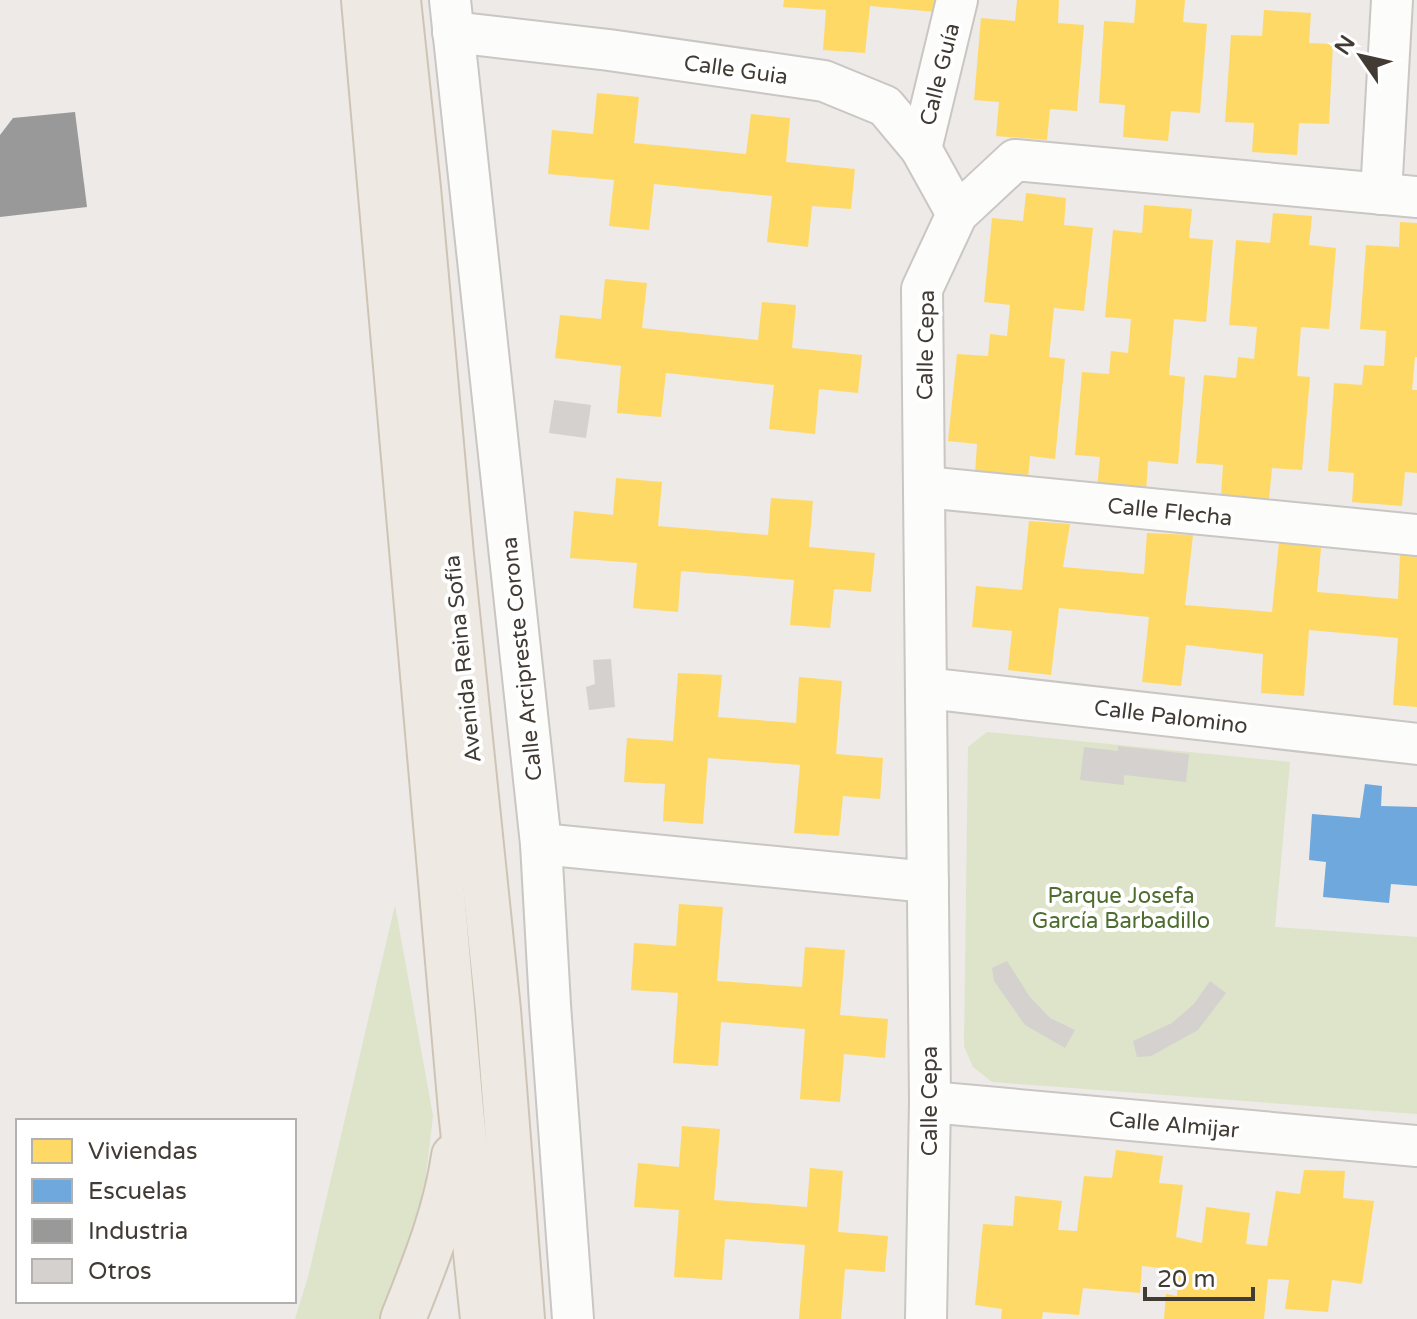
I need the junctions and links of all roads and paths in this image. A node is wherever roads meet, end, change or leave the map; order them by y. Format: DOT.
graph roads {
  1 [pos="364,0"];
  2 [pos="398,0"];
  3 [pos="957,0"];
  4 [pos="1392,0"];
  5 [pos="451,16"];
  6 [pos="921,149"];
  7 [pos="1399,196"];
  8 [pos="957,214"];
  9 [pos="924,487"];
  10 [pos="1417,535"];
  11 [pos="926,688"];
  12 [pos="1417,744"];
  13 [pos="541,844"];
  14 [pos="928,882"];
  15 [pos="930,1102"];
  16 [pos="461,1110"];
  17 [pos="1417,1146"];
  18 [pos="403,1319"];
  19 [pos="483,1319"];
  20 [pos="522,1319"];
  21 [pos="573,1319"];
  22 [pos="926,1319"];
  1 -- 16 [label="main road, Avenida Reina Sofía"];
  2 -- 20 [label="main road, Avenida Reina Sofía"];
  3 -- 6 [label="street, Calle Guía"];
  4 -- 7 [label="street, Calle Cepa"];
  5 -- 6 [label="street, Calle Guia"];
  5 -- 13 [label="street, Calle Arcipreste Corona"];
  6 -- 8 [label="street, Calle Guia"];
  7 -- 8 [label="street, Calle Cepa"];
  8 -- 9 [label="street, Calle Cepa"];
  9 -- 10 [label="street, Calle Flecha"];
  9 -- 11 [label="street, Calle Cepa"];
  11 -- 12 [label="street, Calle Palomino"];
  11 -- 14 [label="street, Calle Cepa"];
  13 -- 14 [label="street"];
  13 -- 21 [label="street, Calle Arcipreste Corona"];
  14 -- 15 [label="street, Calle Cepa"];
  15 -- 17 [label="street, Calle Almijar"];
  15 -- 22 [label="street, Calle Cepa"];
  16 -- 18 [label="main road"];
  16 -- 19 [label="main road, Avenida Reina Sofía"];
}
